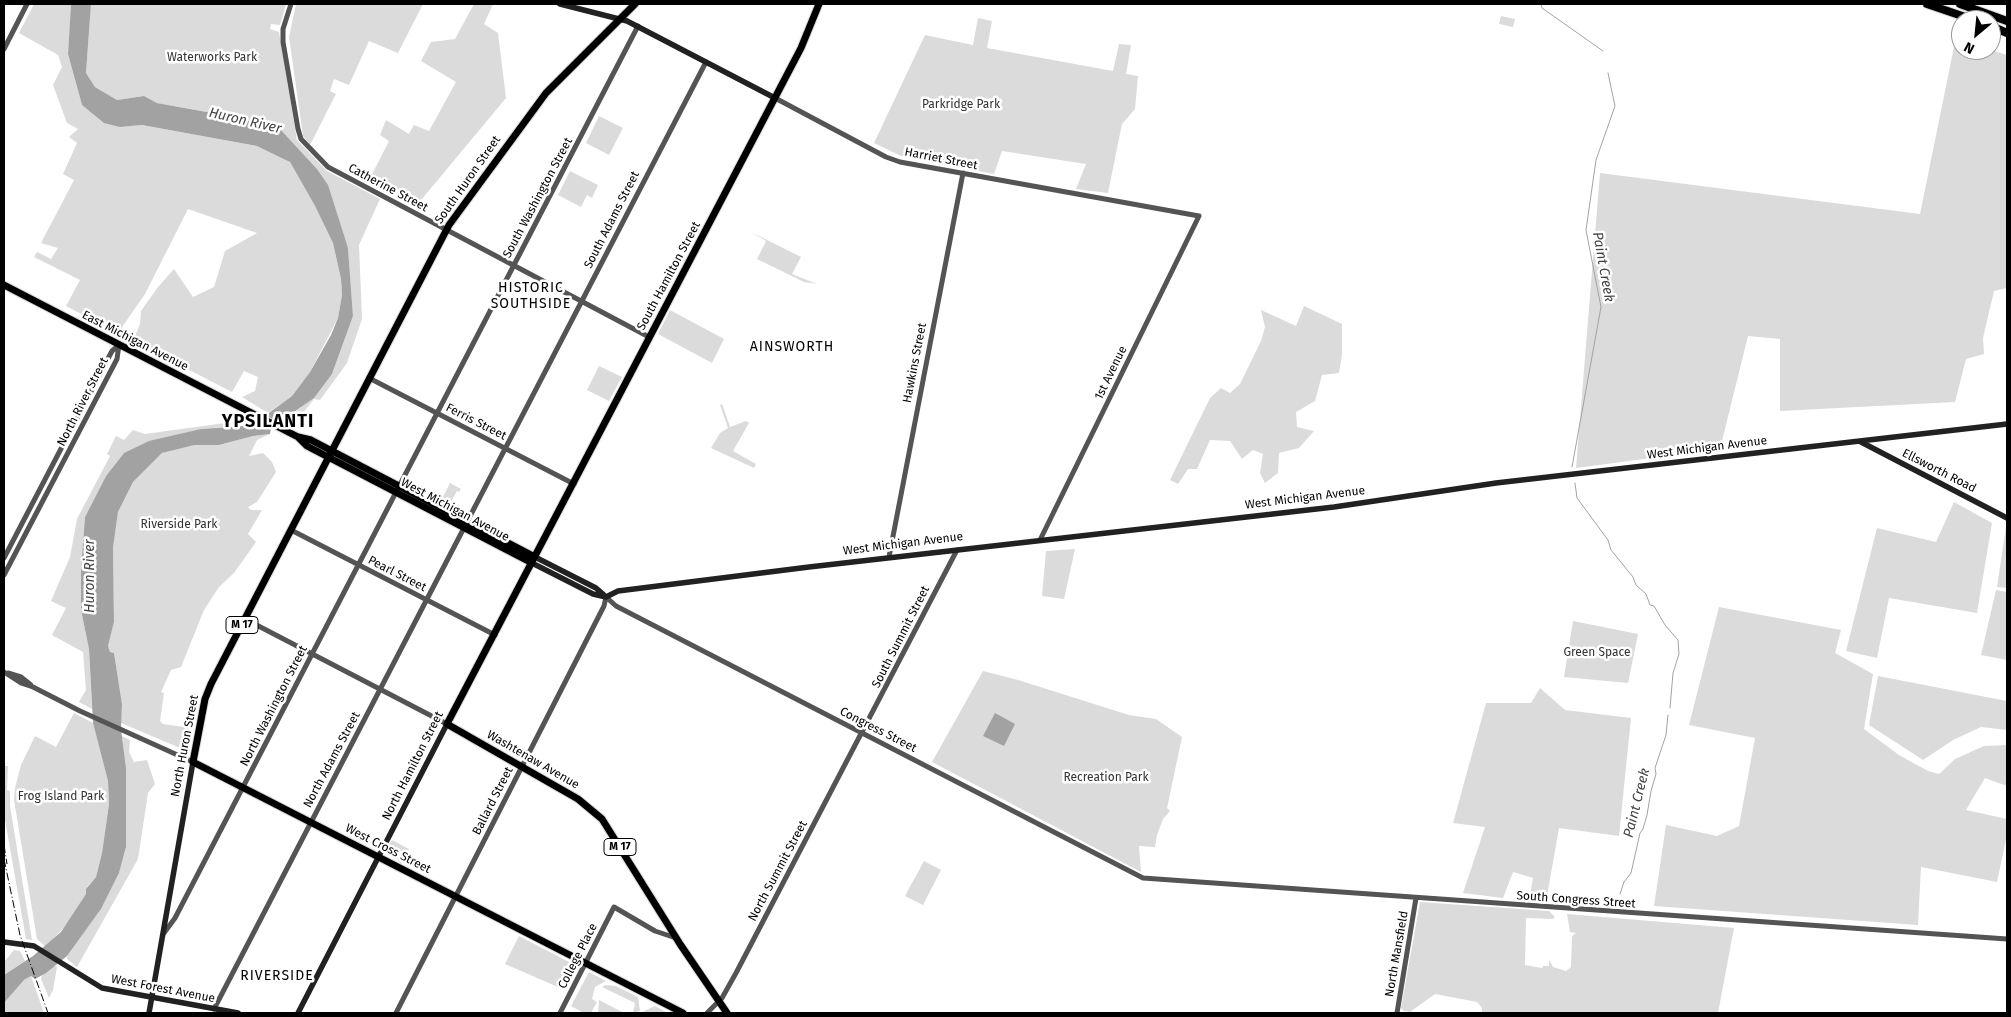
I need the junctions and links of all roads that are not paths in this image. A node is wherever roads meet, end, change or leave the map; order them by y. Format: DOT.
graph roads {
  1 [pos="27,4"];
  2 [pos="291,4"];
  3 [pos="560,4"];
  4 [pos="635,4"];
  5 [pos="819,4"];
  6 [pos="1927,4"];
  7 [pos="1960,4"];
  8 [pos="1951,12"];
  9 [pos="620,18"];
  10 [pos="2007,21"];
  11 [pos="638,26"];
  12 [pos="4,49"];
  13 [pos="706,62"];
  14 [pos="775,98"];
  15 [pos="962,173"];
  16 [pos="1200,216"];
  17 [pos="446,230"];
  18 [pos="514,266"];
  19 [pos="4,285"];
  20 [pos="582,301"];
  21 [pos="649,337"];
  22 [pos="119,345"];
  23 [pos="369,378"];
  24 [pos="438,413"];
  25 [pos="257,415"];
  26 [pos="2007,424"];
  27 [pos="1861,442"];
  28 [pos="505,448"];
  29 [pos="330,454"];
  30 [pos="574,484"];
  31 [pos="398,489"];
  32 [pos="2007,518"];
  33 [pos="466,524"];
  34 [pos="291,530"];
  35 [pos="1040,540"];
  36 [pos="957,550"];
  37 [pos="888,557"];
  38 [pos="4,558"];
  39 [pos="534,560"];
  40 [pos="358,565"];
  41 [pos="4,575"];
  42 [pos="606,596"];
  43 [pos="427,600"];
  44 [pos="245,619"];
  45 [pos="495,635"];
  46 [pos="312,654"];
  47 [pos="5,672"];
  48 [pos="380,688"];
  49 [pos="447,724"];
  50 [pos="862,733"];
  51 [pos="193,762"];
  52 [pos="521,767"];
  53 [pos="243,787"];
  54 [pos="311,822"];
  55 [pos="379,857"];
  56 [pos="1142,878"];
  57 [pos="455,896"];
  58 [pos="1416,898"];
  59 [pos="164,933"];
  60 [pos="676,938"];
  61 [pos="2007,939"];
  62 [pos="4,942"];
  63 [pos="586,963"];
  64 [pos="152,997"];
  65 [pos="717,1002"];
  66 [pos="214,1009"];
  67 [pos="149,1013"];
  68 [pos="238,1013"];
  69 [pos="298,1013"];
  70 [pos="396,1013"];
  71 [pos="560,1013"];
  72 [pos="682,1013"];
  73 [pos="706,1013"];
  74 [pos="727,1013"];
  75 [pos="1397,1013"];
  1 -- 12 [label="street"];
  2 -- 17 [label="street, Catherine Street"];
  3 -- 9 [label="main road, Harriet Street"];
  4 -- 9 [label="main road, South Huron Street"];
  5 -- 14 [label="main road, South Hamilton Street"];
  6 -- 8 [label="highway"];
  7 -- 10 [label="highway"];
  9 -- 11 [label="main road, Harriet Street"];
  9 -- 17 [label="main road, South Huron Street"];
  11 -- 13 [label="main road, Harriet Street"];
  11 -- 18 [label="street, South Washington Street"];
  13 -- 14 [label="main road, Harriet Street"];
  13 -- 20 [label="street, South Adams Street"];
  14 -- 15 [label="street, Harriet Street"];
  14 -- 21 [label="main road, South Hamilton Street"];
  15 -- 16 [label="street, Harriet Street"];
  15 -- 37 [label="street, Hawkins Street"];
  16 -- 35 [label="street, 1st Avenue"];
  17 -- 18 [label="street, Catherine Street"];
  17 -- 23 [label="main road, South Huron Street"];
  18 -- 20 [label="street, Catherine Street"];
  18 -- 24 [label="street, South Washington Street"];
  19 -- 22 [label="main road, East Michigan Avenue"];
  20 -- 21 [label="street, Catherine Street"];
  20 -- 28 [label="street, South Adams Street"];
  21 -- 30 [label="main road, South Hamilton Street"];
  22 -- 25 [label="main road, East Michigan Avenue"];
  22 -- 38 [label="street, North River Street"];
  22 -- 41 [label="street, North River Street"];
  23 -- 24 [label="street, Ferris Street"];
  23 -- 29 [label="main road, South Huron Street"];
  24 -- 28 [label="street, Ferris Street"];
  24 -- 31 [label="street, South Washington Street"];
  25 -- 29 [label="main road, West Michigan Avenue"];
  26 -- 27 [label="main road, West Michigan Avenue"];
  27 -- 32 [label="main road, Ellsworth Road"];
  27 -- 35 [label="main road, West Michigan Avenue"];
  28 -- 30 [label="street, Ferris Street"];
  28 -- 33 [label="street, South Adams Street"];
  29 -- 31 [label="main road, West Michigan Avenue"];
  29 -- 34 [label="main road, North Huron Street / M 17"];
  30 -- 39 [label="main road, South Hamilton Street"];
  31 -- 33 [label="main road, West Michigan Avenue"];
  31 -- 40 [label="street, North Washington Street"];
  33 -- 39 [label="main road, West Michigan Avenue"];
  33 -- 43 [label="street, North Adams Street"];
  34 -- 40 [label="street, Pearl Street"];
  34 -- 44 [label="main road, North Huron Street / M 17"];
  35 -- 36 [label="main road, West Michigan Avenue"];
  36 -- 37 [label="main road, West Michigan Avenue"];
  36 -- 50 [label="street, South Summit Street"];
  37 -- 42 [label="main road, West Michigan Avenue"];
  39 -- 42 [label="main road, West Michigan Avenue"];
  39 -- 45 [label="main road, North Hamilton Street"];
  40 -- 43 [label="street, Pearl Street"];
  40 -- 46 [label="street, North Washington Street"];
  42 -- 50 [label="street, Congress Street"];
  42 -- 52 [label="street, Ballard Street"];
  43 -- 45 [label="street, Pearl Street"];
  43 -- 48 [label="street, North Adams Street"];
  44 -- 46 [label="street, Washtenaw Avenue"];
  44 -- 51 [label="main road, North Huron Street / M 17"];
  45 -- 49 [label="main road, North Hamilton Street"];
  46 -- 48 [label="street, Washtenaw Avenue"];
  46 -- 53 [label="street, North Washington Street"];
  47 -- 51 [label="street, West Cross Street"];
  48 -- 49 [label="street, Washtenaw Avenue"];
  48 -- 54 [label="street, North Adams Street"];
  49 -- 52 [label="main road, Washtenaw Avenue / M 17"];
  49 -- 55 [label="main road, North Hamilton Street"];
  50 -- 56 [label="street, Congress Street"];
  50 -- 65 [label="street, North Summit Street"];
  51 -- 53 [label="main road, West Cross Street"];
  51 -- 59 [label="main road, North Huron Street"];
  52 -- 57 [label="street, Ballard Street"];
  52 -- 60 [label="main road, Washtenaw Avenue / M 17"];
  53 -- 54 [label="main road, West Cross Street"];
  53 -- 59 [label="street, North Washington Street"];
  54 -- 55 [label="main road, West Cross Street"];
  54 -- 66 [label="street, North Adams Street"];
  55 -- 57 [label="main road, West Cross Street"];
  55 -- 69 [label="main road, North Hamilton Street"];
  56 -- 58 [label="street, South Congress Street"];
  57 -- 63 [label="main road, West Cross Street"];
  57 -- 70 [label="street, Ballard Street"];
  58 -- 61 [label="street, South Congress Street"];
  58 -- 75 [label="street, North Mansfield"];
  59 -- 64 [label="main road, North Huron Street"];
  60 -- 63 [label="street, College Place"];
  60 -- 65 [label="main road, Washtenaw Avenue / M 17"];
  62 -- 64 [label="main road, West Forest Avenue"];
  63 -- 71 [label="street, College Place"];
  63 -- 72 [label="main road, West Cross Street"];
  64 -- 66 [label="main road, West Forest Avenue"];
  64 -- 67 [label="main road, North Huron Street"];
  65 -- 73 [label="street, North Summit Street"];
  65 -- 74 [label="main road, Washtenaw Avenue / M 17"];
  66 -- 68 [label="main road, West Forest Avenue"];
}
